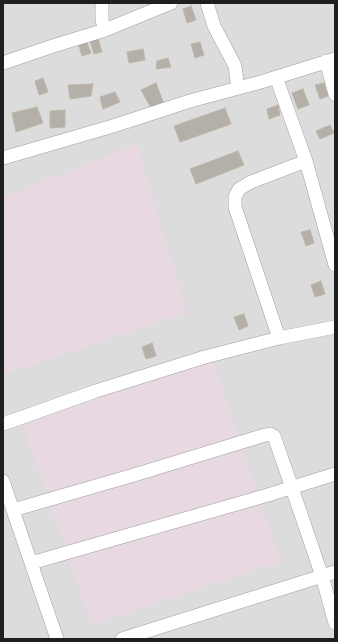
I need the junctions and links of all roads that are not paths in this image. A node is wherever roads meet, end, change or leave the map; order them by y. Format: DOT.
graph roads {
  1 [pos="102,3"];
  2 [pos="171,3"];
  3 [pos="207,3"];
  4 [pos="105,30"];
  5 [pos="331,60"];
  6 [pos="3,63"];
  7 [pos="276,77"];
  8 [pos="238,88"];
  9 [pos="335,94"];
  10 [pos="3,158"];
  11 [pos="306,161"];
  12 [pos="335,265"];
  13 [pos="335,327"];
  14 [pos="279,338"];
  15 [pos="3,424"];
  16 [pos="335,474"];
  17 [pos="3,481"];
  18 [pos="292,488"];
  19 [pos="13,510"];
  20 [pos="30,563"];
  21 [pos="335,572"];
  22 [pos="322,576"];
  23 [pos="335,623"];
  24 [pos="54,638"];
  25 [pos="122,639"];
  1 -- 4 [label="street"];
  2 -- 4 [label="street"];
  3 -- 8 [label="street"];
  4 -- 6 [label="street"];
  5 -- 7 [label="street"];
  5 -- 9 [label="street"];
  7 -- 8 [label="street"];
  7 -- 11 [label="street"];
  8 -- 10 [label="street"];
  11 -- 12 [label="street"];
  11 -- 14 [label="street"];
  13 -- 14 [label="street"];
  14 -- 15 [label="street"];
  16 -- 18 [label="street"];
  17 -- 19 [label="street"];
  18 -- 19 [label="street"];
  18 -- 20 [label="street"];
  18 -- 22 [label="street"];
  19 -- 20 [label="street"];
  20 -- 24 [label="street"];
  21 -- 22 [label="street"];
  22 -- 23 [label="street"];
  22 -- 25 [label="street"];
}
